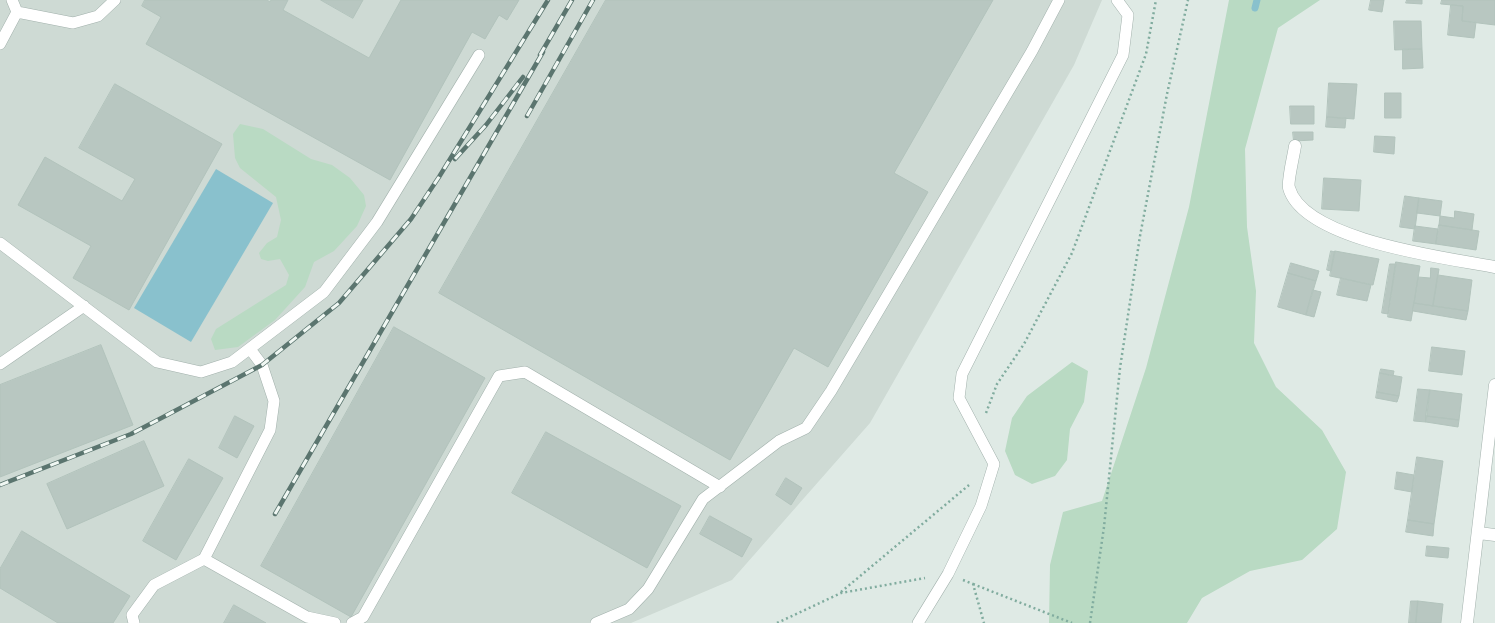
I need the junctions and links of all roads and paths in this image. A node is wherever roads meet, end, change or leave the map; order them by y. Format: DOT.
graph roads {
  1 [pos="12,0"];
  2 [pos="115,0"];
  3 [pos="1059,0"];
  4 [pos="1117,0"];
  5 [pos="1156,0"];
  6 [pos="1188,0"];
  7 [pos="17,12"];
  8 [pos="0,44"];
  9 [pos="479,55"];
  10 [pos="1295,146"];
  11 [pos="0,242"];
  12 [pos="1495,267"];
  13 [pos="84,306"];
  14 [pos="250,349"];
  15 [pos="0,364"];
  16 [pos="1495,385"];
  17 [pos="979,432"];
  18 [pos="970,484"];
  19 [pos="720,487"];
  20 [pos="1479,533"];
  21 [pos="1495,535"];
  22 [pos="204,559"];
  23 [pos="948,574"];
  24 [pos="973,584"];
  25 [pos="841,592"];
  26 [pos="134,623"];
  27 [pos="335,623"];
  28 [pos="352,623"];
  29 [pos="596,623"];
  30 [pos="777,623"];
  31 [pos="918,623"];
  32 [pos="984,623"];
  33 [pos="1072,623"];
  34 [pos="1090,623"];
  35 [pos="1467,623"];
  1 -- 7 [label="lane"];
  2 -- 7 [label="lane"];
  3 -- 19 [label="lane"];
  4 -- 17 [label="lane"];
  5 -- 17 [label="path"];
  6 -- 34 [label="path"];
  7 -- 8 [label="lane"];
  9 -- 14 [label="lane"];
  10 -- 12 [label="street"];
  11 -- 13 [label="lane"];
  13 -- 14 [label="lane"];
  13 -- 15 [label="lane"];
  14 -- 22 [label="lane"];
  16 -- 20 [label="street"];
  17 -- 23 [label="lane"];
  18 -- 25 [label="path"];
  19 -- 28 [label="lane"];
  19 -- 29 [label="lane"];
  20 -- 21 [label="street"];
  20 -- 35 [label="street"];
  22 -- 26 [label="lane"];
  22 -- 27 [label="lane"];
  23 -- 24 [label="path"];
  23 -- 25 [label="path"];
  23 -- 31 [label="lane"];
  24 -- 32 [label="path"];
  24 -- 33 [label="path"];
  25 -- 30 [label="path"];
}
